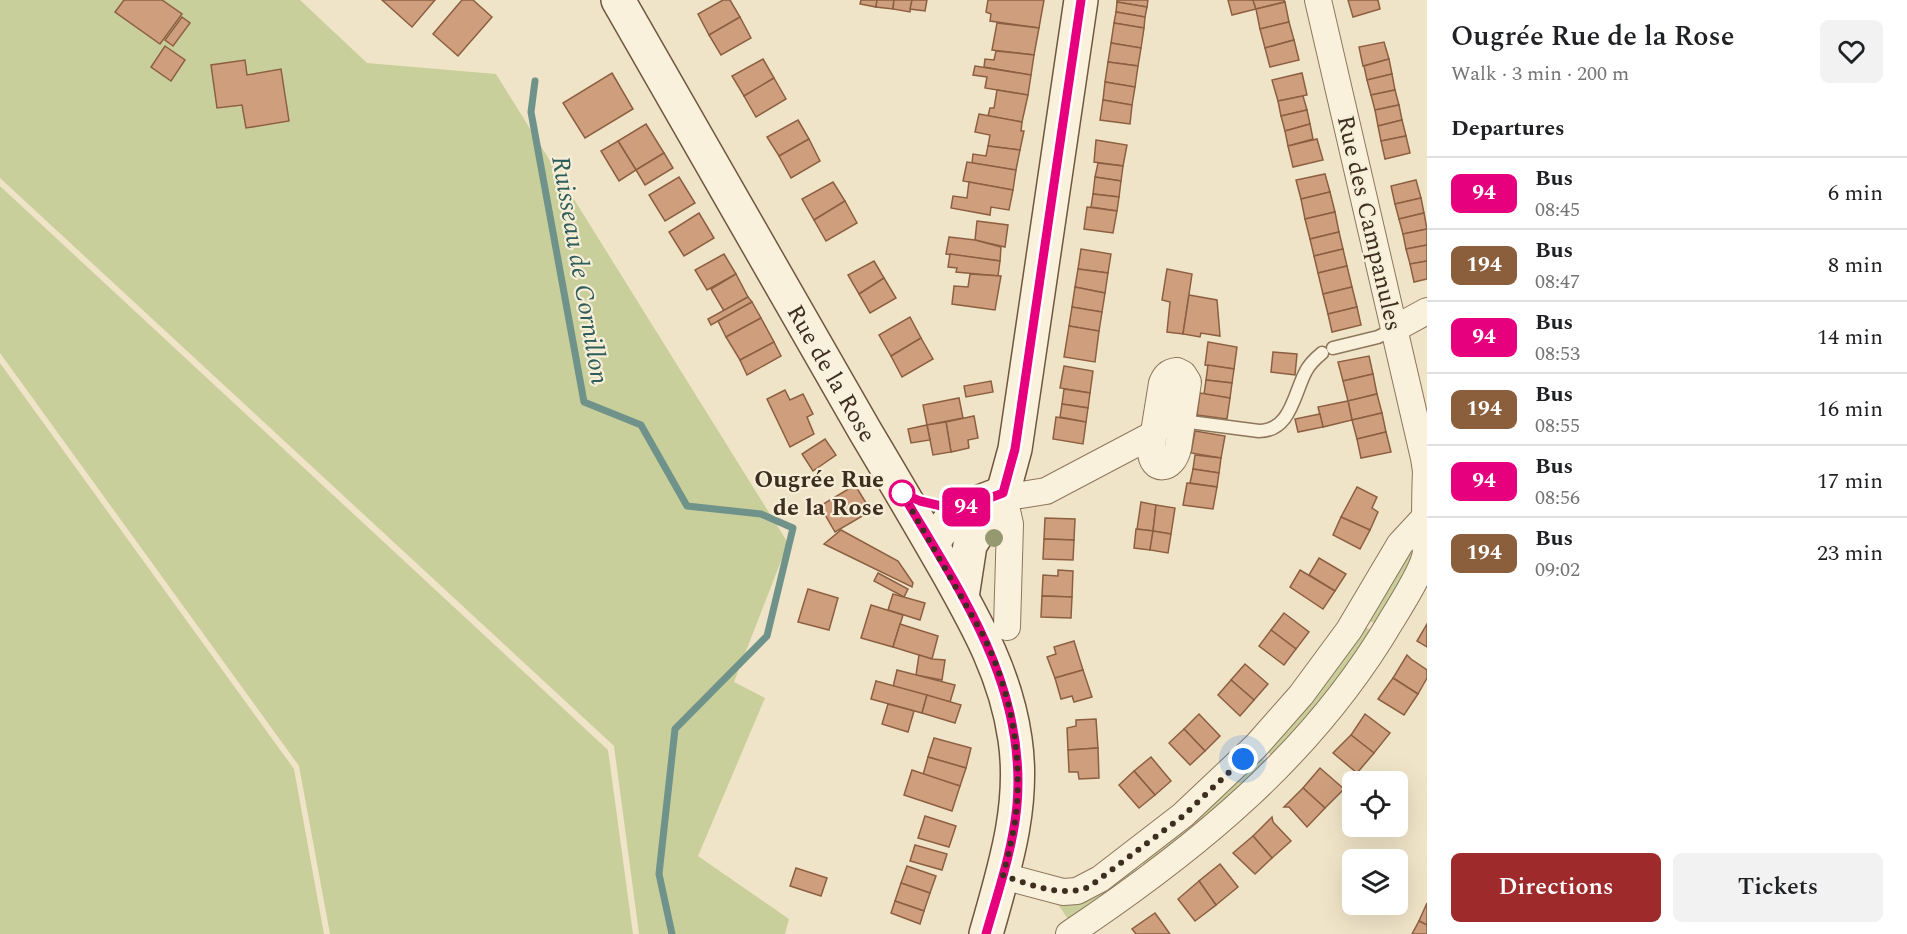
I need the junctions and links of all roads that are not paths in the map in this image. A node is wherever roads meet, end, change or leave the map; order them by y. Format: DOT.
graph roads {
  1 [pos="618,0"];
  2 [pos="1081,0"];
  3 [pos="1318,0"];
  4 [pos="1427,311"];
  5 [pos="1395,329"];
  6 [pos="1182,421"];
  7 [pos="1154,434"];
  8 [pos="902,493"];
  9 [pos="1003,493"];
  10 [pos="958,510"];
  11 [pos="1425,517"];
  12 [pos="933,545"];
  13 [pos="970,545"];
  14 [pos="962,597"];
  15 [pos="1007,627"];
  16 [pos="1003,876"];
  17 [pos="986,934"];
  18 [pos="1069,934"];
  1 -- 8 [label="main road, Rue de la Rose"];
  2 -- 9 [label="main road"];
  3 -- 5 [label="street, Rue des Campanules"];
  4 -- 5 [label="street"];
  5 -- 6 [label="lane"];
  5 -- 11 [label="street, Rue des Campanules"];
  6 -- 7 [label="street"];
  6 -- 7 [label="street"];
  7 -- 9 [label="street"];
  8 -- 10 [label="main road"];
  8 -- 12 [label="main road, Rue de la Rose"];
  9 -- 10 [label="main road"];
  9 -- 13 [label="main road"];
  9 -- 15 [label="street"];
  10 -- 12 [label="main road"];
  11 -- 16 [label="street"];
  11 -- 18 [label="street, Rue des Campanules"];
  12 -- 13 [label="main road"];
  12 -- 14 [label="main road, Rue de la Rose"];
  13 -- 14 [label="main road"];
  14 -- 16 [label="main road, Rue de la Rose"];
  16 -- 17 [label="main road, Rue de la Rose"];
}
